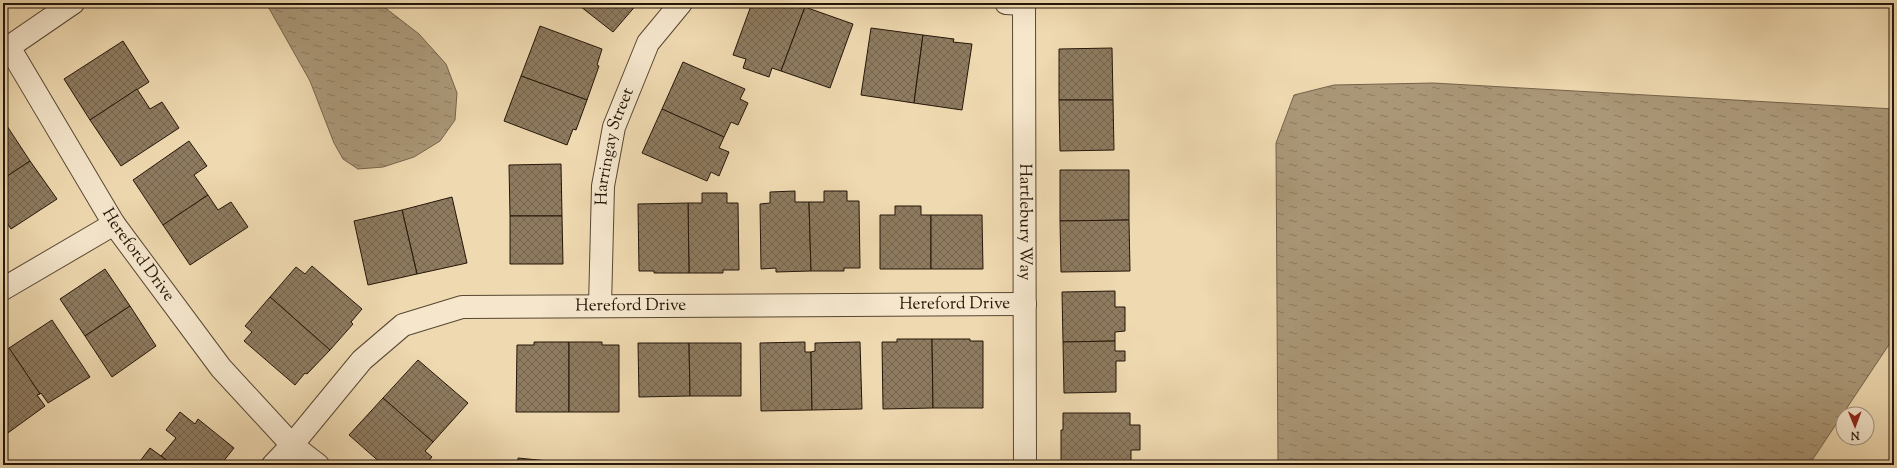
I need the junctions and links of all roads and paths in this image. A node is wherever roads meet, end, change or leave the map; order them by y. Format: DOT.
graph roads {
  1 [pos="681,3"];
  2 [pos="1018,3"];
  3 [pos="70,4"];
  4 [pos="6,49"];
  5 [pos="114,224"];
  6 [pos="3,289"];
  7 [pos="1025,304"];
  8 [pos="600,306"];
  9 [pos="292,446"];
  10 [pos="273,465"];
  11 [pos="318,465"];
  12 [pos="1025,465"];
  1 -- 8 [label="street, Harringay Street"];
  2 -- 7 [label="street, Hartlebury Way"];
  3 -- 4 [label="street"];
  4 -- 5 [label="street, Hereford Drive"];
  5 -- 6 [label="street"];
  5 -- 9 [label="street, Hereford Drive"];
  7 -- 8 [label="street, Hereford Drive"];
  7 -- 12 [label="street, Hartlebury Way"];
  8 -- 9 [label="street, Hereford Drive"];
  9 -- 10 [label="street, Hereford Drive"];
  9 -- 11 [label="street"];
}
